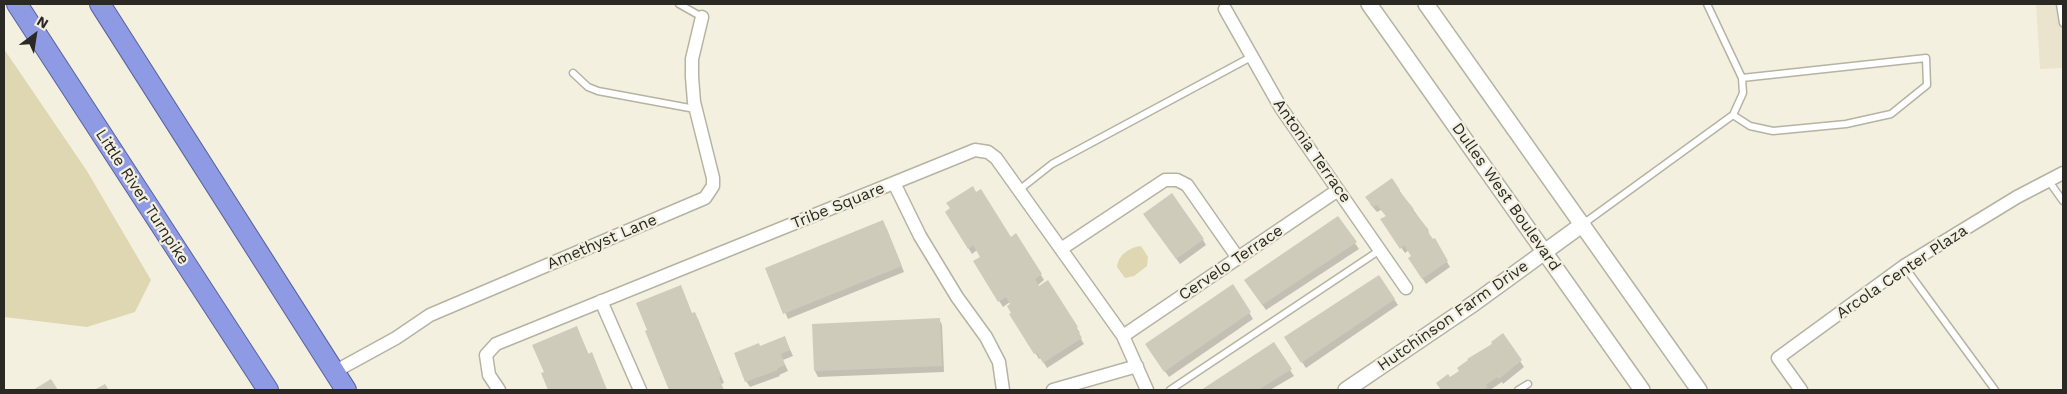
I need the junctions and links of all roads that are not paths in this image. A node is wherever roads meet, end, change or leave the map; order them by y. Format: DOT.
graph roads {
  1 [pos="17,4"];
  2 [pos="100,4"];
  3 [pos="679,4"];
  4 [pos="1369,4"];
  5 [pos="1426,4"];
  6 [pos="1707,4"];
  7 [pos="2060,4"];
  8 [pos="1226,9"];
  9 [pos="702,18"];
  10 [pos="2063,23"];
  11 [pos="1251,57"];
  12 [pos="573,73"];
  13 [pos="1742,78"];
  14 [pos="695,109"];
  15 [pos="1733,115"];
  16 [pos="2063,173"];
  17 [pos="2048,180"];
  18 [pos="894,183"];
  19 [pos="1019,190"];
  20 [pos="1338,190"];
  21 [pos="2063,201"];
  22 [pos="1583,224"];
  23 [pos="1061,249"];
  24 [pos="1380,250"];
  25 [pos="1544,251"];
  26 [pos="1238,258"];
  27 [pos="1904,266"];
  28 [pos="1406,288"];
  29 [pos="602,301"];
  30 [pos="1123,336"];
  31 [pos="1137,366"];
  32 [pos="334,372"];
  33 [pos="1528,384"];
  34 [pos="268,390"];
  35 [pos="346,390"];
  36 [pos="499,390"];
  37 [pos="640,390"];
  38 [pos="1003,390"];
  39 [pos="1053,390"];
  40 [pos="1147,390"];
  41 [pos="1170,390"];
  42 [pos="1346,390"];
  43 [pos="1518,390"];
  44 [pos="1642,390"];
  45 [pos="1698,390"];
  46 [pos="1801,390"];
  47 [pos="1995,390"];
  1 -- 34 [label="highway, Little River Turnpike"];
  2 -- 32 [label="highway"];
  3 -- 9 [label="lane"];
  4 -- 25 [label="street, Dulles West Boulevard"];
  5 -- 22 [label="street"];
  6 -- 13 [label="lane"];
  7 -- 10 [label="lane"];
  8 -- 11 [label="street, Antonia Terrace"];
  9 -- 14 [label="street, Amethyst Lane"];
  11 -- 19 [label="lane"];
  11 -- 20 [label="street, Antonia Terrace"];
  12 -- 14 [label="lane"];
  13 -- 15 [label="lane"];
  13 -- 15 [label="lane"];
  14 -- 32 [label="street, Amethyst Lane"];
  15 -- 22 [label="lane"];
  16 -- 17 [label="street, Arcola Center Plaza"];
  17 -- 21 [label="lane"];
  17 -- 27 [label="street, Arcola Center Plaza"];
  18 -- 19 [label="street, Tribe Square"];
  18 -- 29 [label="street, Tribe Square"];
  18 -- 38 [label="street"];
  19 -- 23 [label="street, Tribe Square"];
  20 -- 24 [label="street, Antonia Terrace"];
  20 -- 26 [label="street, Cervelo Terrace"];
  22 -- 25 [label="street, Hutchinson Farm Drive"];
  22 -- 45 [label="street"];
  23 -- 26 [label="street"];
  23 -- 30 [label="street, Tribe Square"];
  24 -- 28 [label="street, Antonia Terrace"];
  24 -- 41 [label="lane"];
  25 -- 42 [label="street, Hutchinson Farm Drive"];
  25 -- 44 [label="street, Dulles West Boulevard"];
  26 -- 30 [label="street, Cervelo Terrace"];
  27 -- 46 [label="street, Arcola Center Plaza"];
  27 -- 47 [label="lane"];
  29 -- 36 [label="street, Tribe Square"];
  29 -- 37 [label="street"];
  30 -- 31 [label="street, Tribe Square"];
  31 -- 39 [label="street"];
  31 -- 40 [label="street, Tribe Square"];
  32 -- 35 [label="highway"];
  33 -- 43 [label="lane"];
}
